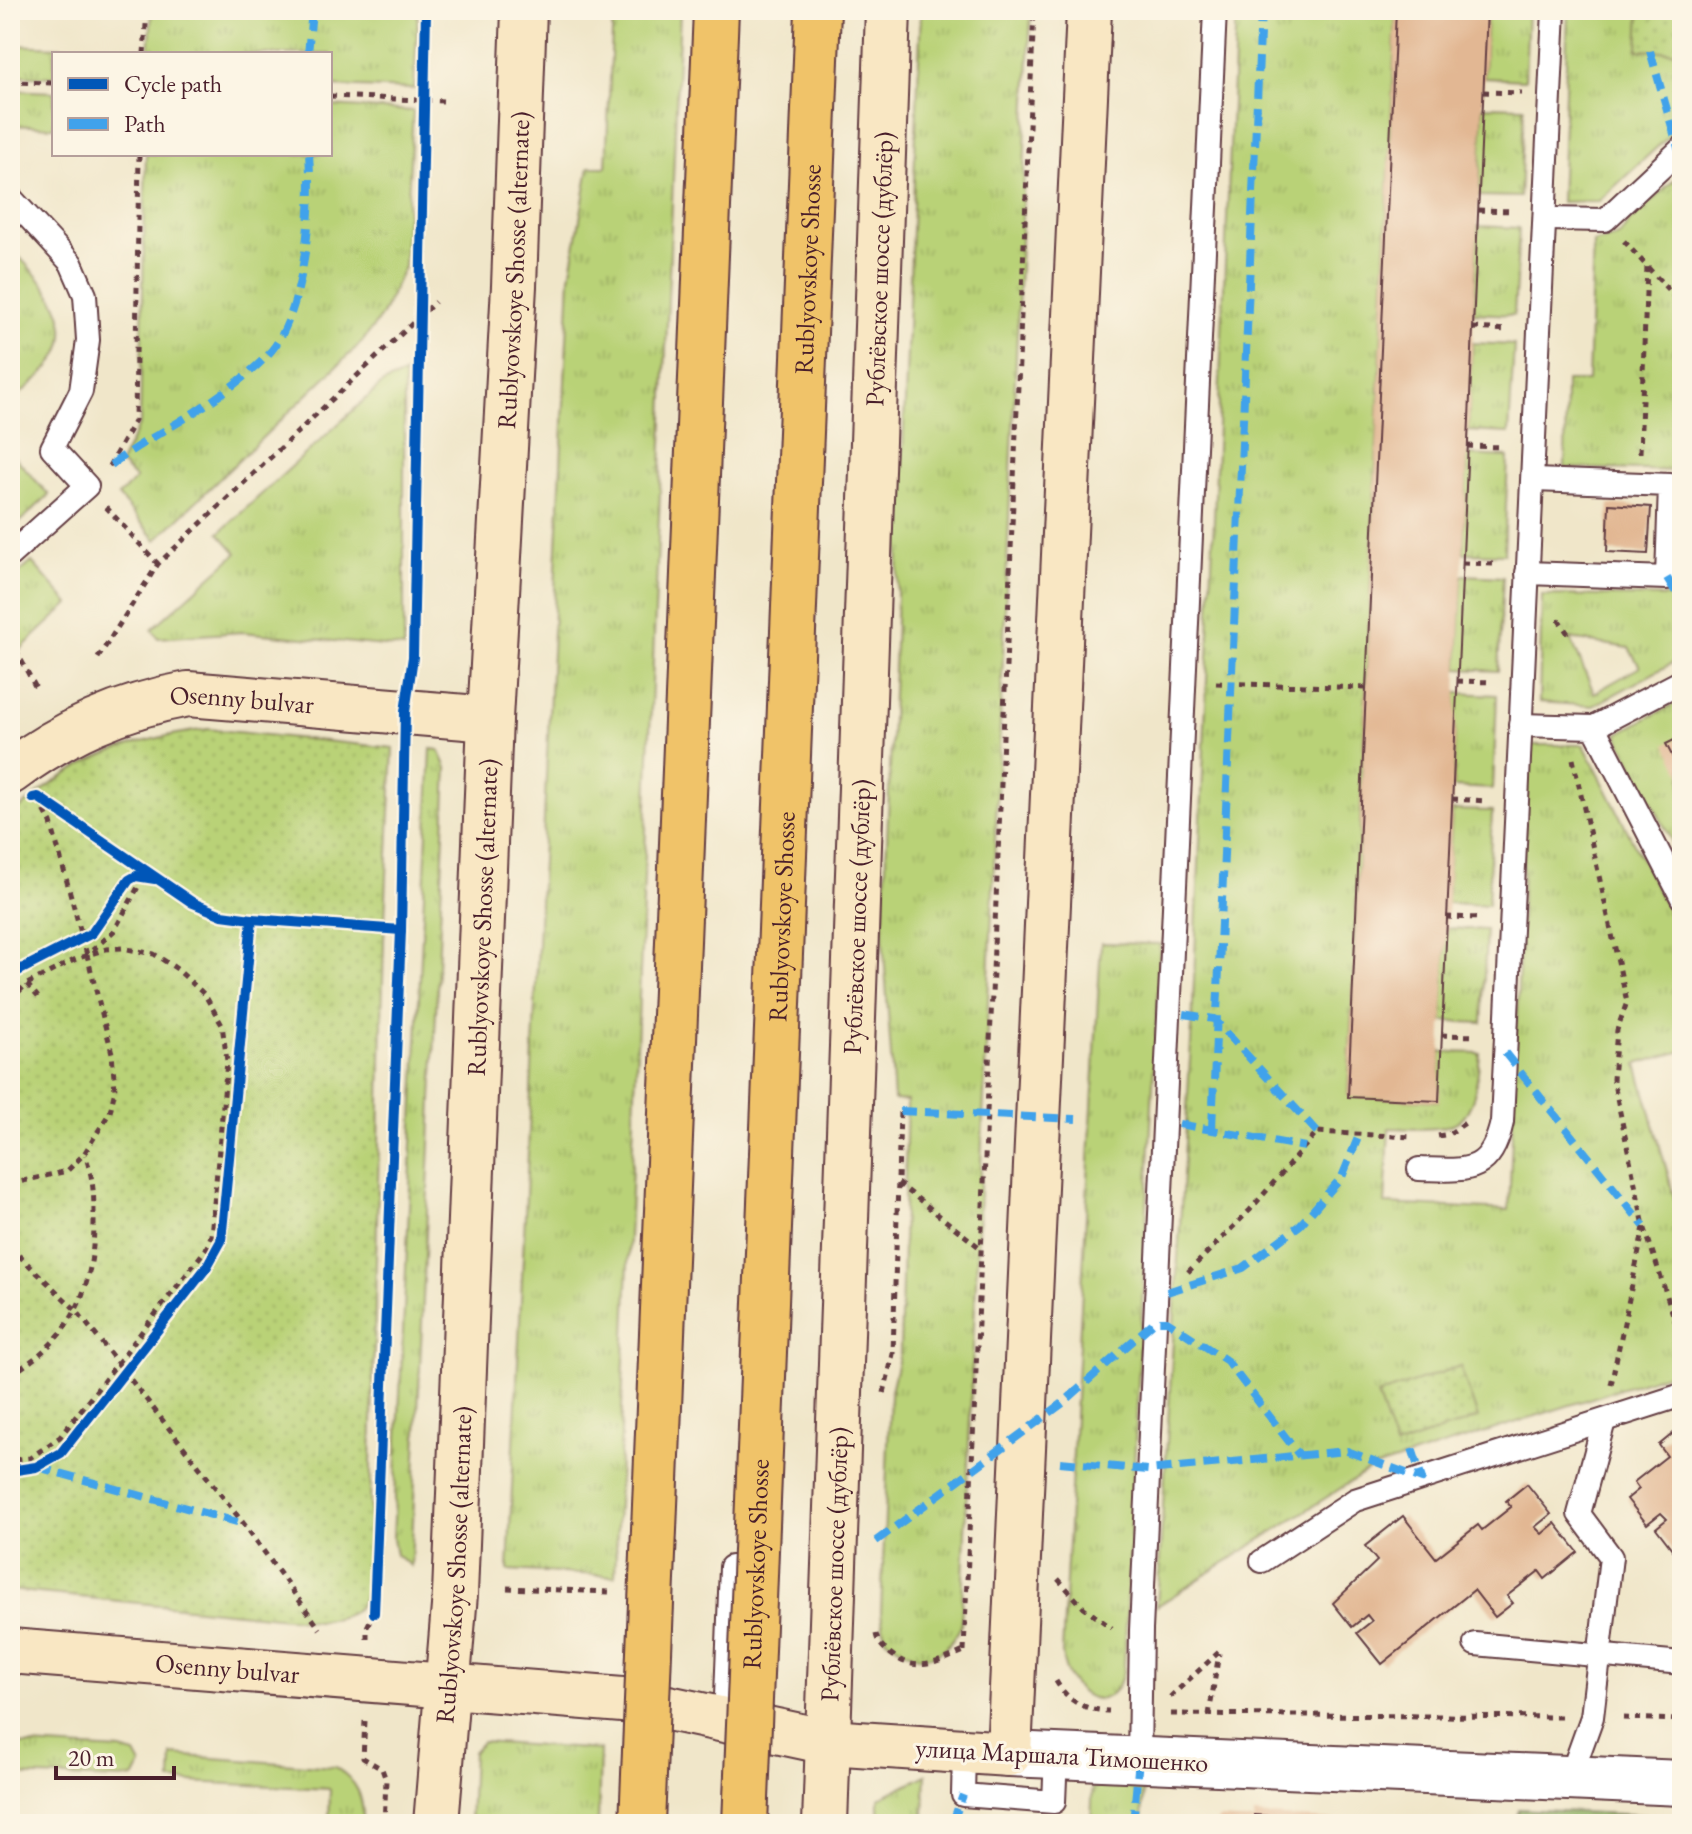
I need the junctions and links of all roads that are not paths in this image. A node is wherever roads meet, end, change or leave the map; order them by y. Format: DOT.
graph roads {
  1 [pos="524,10"];
  2 [pos="716,10"];
  3 [pos="818,10"];
  4 [pos="888,10"];
  5 [pos="1089,10"];
  6 [pos="1215,10"];
  7 [pos="1554,10"];
  8 [pos="1682,148"];
  9 [pos="10,197"];
  10 [pos="1546,219"];
  11 [pos="1534,480"];
  12 [pos="10,555"];
  13 [pos="1527,573"];
  14 [pos="1682,681"];
  15 [pos="490,719"];
  16 [pos="1520,725"];
  17 [pos="1594,727"];
  18 [pos="27,789"];
  19 [pos="1682,898"];
  20 [pos="1419,1169"];
  21 [pos="1682,1395"];
  22 [pos="1604,1421"];
  23 [pos="1262,1561"];
  24 [pos="731,1567"];
  25 [pos="1475,1644"];
  26 [pos="10,1651"];
  27 [pos="1598,1655"];
  28 [pos="1682,1663"];
  29 [pos="447,1685"];
  30 [pos="635,1701"];
  31 [pos="725,1722"];
  32 [pos="828,1742"];
  33 [pos="964,1752"];
  34 [pos="1009,1754"];
  35 [pos="1056,1755"];
  36 [pos="1139,1759"];
  37 [pos="1570,1778"];
  38 [pos="1682,1783"];
  39 [pos="636,1808"];
  40 [pos="436,1824"];
  41 [pos="745,1824"];
  42 [pos="825,1824"];
  1 -- 15 [label="main road, Rublyovskoye Shosse (alternate)"];
  2 -- 39 [label="main road, bridge"];
  3 -- 41 [label="main road, Rublyovskoye Shosse, bridge"];
  4 -- 32 [label="main road, Рублёвское шоссе (дублёр)"];
  5 -- 34 [label="main road"];
  6 -- 36 [label="lane"];
  7 -- 10 [label="lane"];
  8 -- 10 [label="lane"];
  9 -- 12 [label="lane"];
  10 -- 11 [label="lane"];
  11 -- 13 [label="lane"];
  11 -- 13 [label="lane"];
  13 -- 16 [label="lane"];
  14 -- 17 [label="lane"];
  15 -- 18 [label="main road, Osenny bulvar"];
  15 -- 29 [label="main road, Rublyovskoye Shosse (alternate)"];
  16 -- 17 [label="lane"];
  16 -- 20 [label="lane"];
  17 -- 19 [label="lane"];
  21 -- 22 [label="lane"];
  22 -- 23 [label="lane"];
  22 -- 27 [label="lane"];
  24 -- 31 [label="lane"];
  25 -- 27 [label="lane"];
  26 -- 29 [label="main road, Osenny bulvar"];
  27 -- 28 [label="lane"];
  27 -- 37 [label="lane"];
  29 -- 30 [label="main road, улица Маршала Тимошенко"];
  29 -- 40 [label="main road, Rublyovskoye Shosse (alternate)"];
  30 -- 31 [label="main road, улица Маршала Тимошенко"];
  30 -- 39 [label="lane"];
  31 -- 32 [label="main road, улица Маршала Тимошенко"];
  32 -- 33 [label="main road, улица Маршала Тимошенко"];
  32 -- 42 [label="main road, Рублёвское шоссе (дублёр)"];
  33 -- 34 [label="main road, улица Маршала Тимошенко"];
  33 -- 35 [label="lane"];
  34 -- 35 [label="street, улица Маршала Тимошенко"];
  35 -- 36 [label="street, улица Маршала Тимошенко"];
  36 -- 37 [label="street, улица Маршала Тимошенко"];
  37 -- 38 [label="street, улица Маршала Тимошенко"];
}
